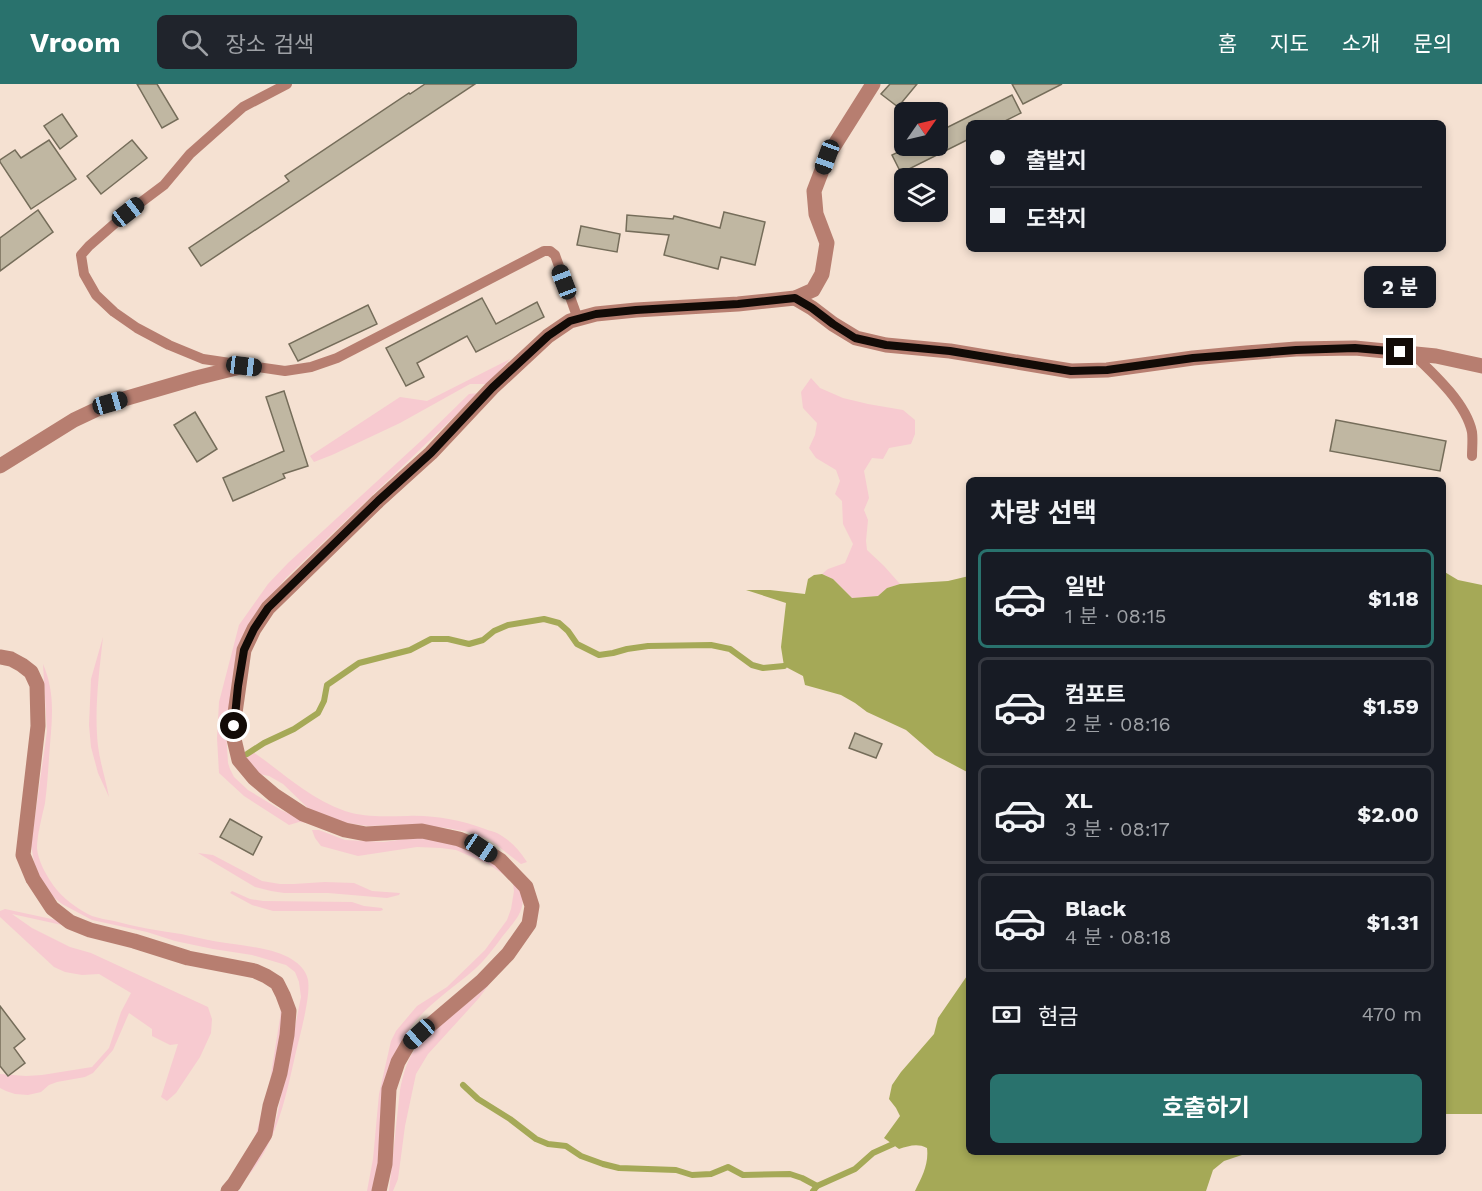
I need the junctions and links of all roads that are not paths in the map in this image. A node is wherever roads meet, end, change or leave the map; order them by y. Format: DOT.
graph roads {
  1 [pos="287,84"];
  2 [pos="873,84"];
  3 [pos="795,298"];
  4 [pos="578,319"];
  5 [pos="1412,353"];
  6 [pos="244,366"];
  7 [pos="1482,366"];
  8 [pos="1472,456"];
  9 [pos="0,466"];
  10 [pos="0,657"];
  11 [pos="228,1191"];
  12 [pos="379,1191"];
  1 -- 6 [label="lane"];
  2 -- 3 [label="street"];
  3 -- 4 [label="street"];
  3 -- 5 [label="street"];
  4 -- 6 [label="lane"];
  4 -- 12 [label="street"];
  5 -- 7 [label="street"];
  5 -- 8 [label="lane"];
  6 -- 9 [label="street"];
  10 -- 11 [label="street"];
}
